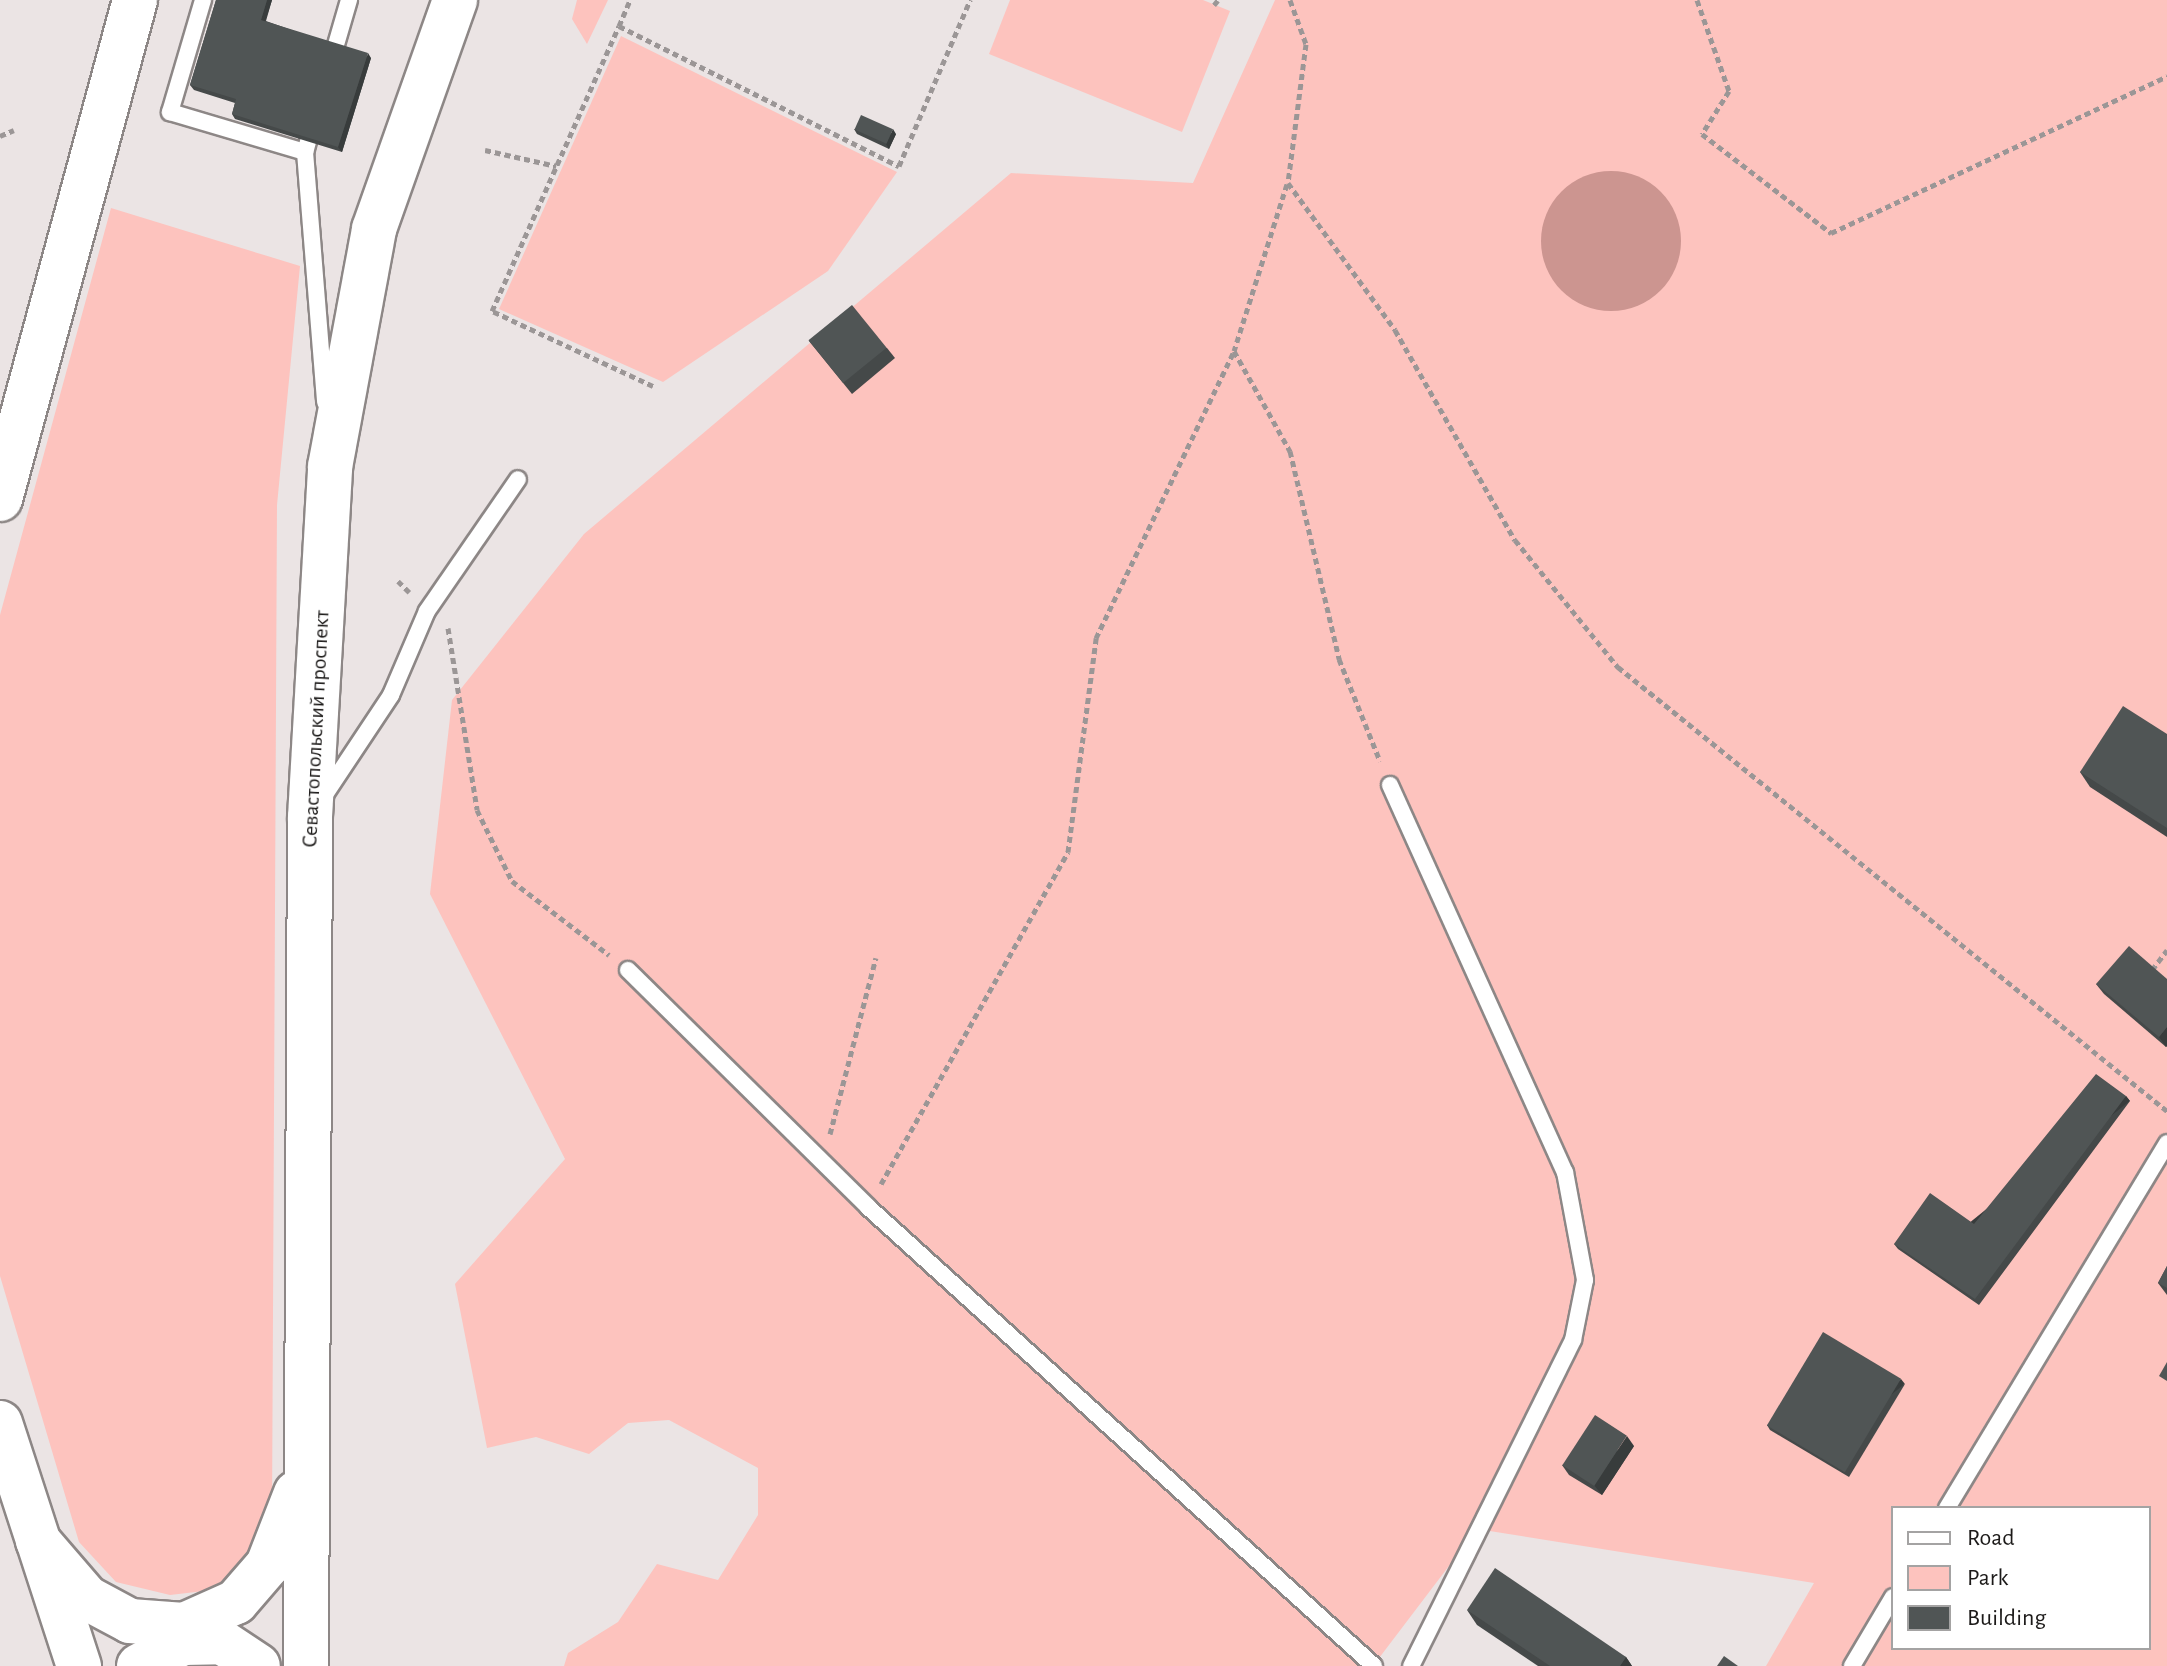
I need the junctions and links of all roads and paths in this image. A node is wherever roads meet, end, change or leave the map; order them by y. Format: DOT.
graph roads {
  1 [pos="135,0"];
  2 [pos="203,0"];
  3 [pos="349,0"];
  4 [pos="455,0"];
  5 [pos="630,0"];
  6 [pos="970,0"];
  7 [pos="1290,0"];
  8 [pos="1697,0"];
  9 [pos="619,26"];
  10 [pos="327,76"];
  11 [pos="2167,76"];
  12 [pos="318,106"];
  13 [pos="14,130"];
  14 [pos="0,136"];
  15 [pos="485,150"];
  16 [pos="305,152"];
  17 [pos="556,166"];
  18 [pos="1288,183"];
  19 [pos="1234,351"];
  20 [pos="653,386"];
  21 [pos="330,467"];
  22 [pos="518,479"];
  23 [pos="0,499"];
  24 [pos="398,581"];
  25 [pos="427,611"];
  26 [pos="1390,785"];
  27 [pos="310,817"];
  28 [pos="2167,950"];
  29 [pos="876,958"];
  30 [pos="628,970"];
  31 [pos="2152,970"];
  32 [pos="2167,1111"];
  33 [pos="2167,1143"];
  34 [pos="823,1162"];
  35 [pos="868,1207"];
  36 [pos="0,1423"];
  37 [pos="303,1476"];
  38 [pos="1948,1506"];
  39 [pos="38,1541"];
  40 [pos="1891,1600"];
  41 [pos="79,1666"];
  42 [pos="139,1666"];
  43 [pos="258,1666"];
  44 [pos="306,1666"];
  45 [pos="1374,1666"];
  46 [pos="1411,1666"];
  47 [pos="1852,1666"];
  1 -- 23 [label="main road"];
  2 -- 16 [label="lane"];
  3 -- 10 [label="lane"];
  4 -- 21 [label="main road, Севастопольский проспект"];
  5 -- 9 [label="path"];
  6 -- 9 [label="path"];
  7 -- 18 [label="path"];
  8 -- 11 [label="path"];
  9 -- 17 [label="path"];
  12 -- 16 [label="lane"];
  13 -- 14 [label="path"];
  15 -- 17 [label="path"];
  16 -- 21 [label="lane"];
  17 -- 20 [label="path"];
  18 -- 19 [label="path"];
  18 -- 32 [label="path"];
  19 -- 26 [label="path"];
  19 -- 35 [label="path"];
  21 -- 27 [label="main road, Севастопольский проспект"];
  22 -- 25 [label="lane"];
  24 -- 25 [label="path"];
  25 -- 27 [label="lane"];
  25 -- 30 [label="path"];
  26 -- 46 [label="lane"];
  27 -- 37 [label="main road, Севастопольский проспект"];
  28 -- 31 [label="path"];
  29 -- 34 [label="path"];
  30 -- 34 [label="lane"];
  33 -- 38 [label="lane"];
  34 -- 35 [label="lane"];
  35 -- 45 [label="lane"];
  36 -- 39 [label="main road, Севастопольский проспект"];
  37 -- 39 [label="main road, Севастопольский проспект"];
  37 -- 44 [label="main road, Севастопольский проспект"];
  39 -- 41 [label="main road, Севастопольский проспект"];
  40 -- 47 [label="lane"];
  42 -- 43 [label="main road"];
}
